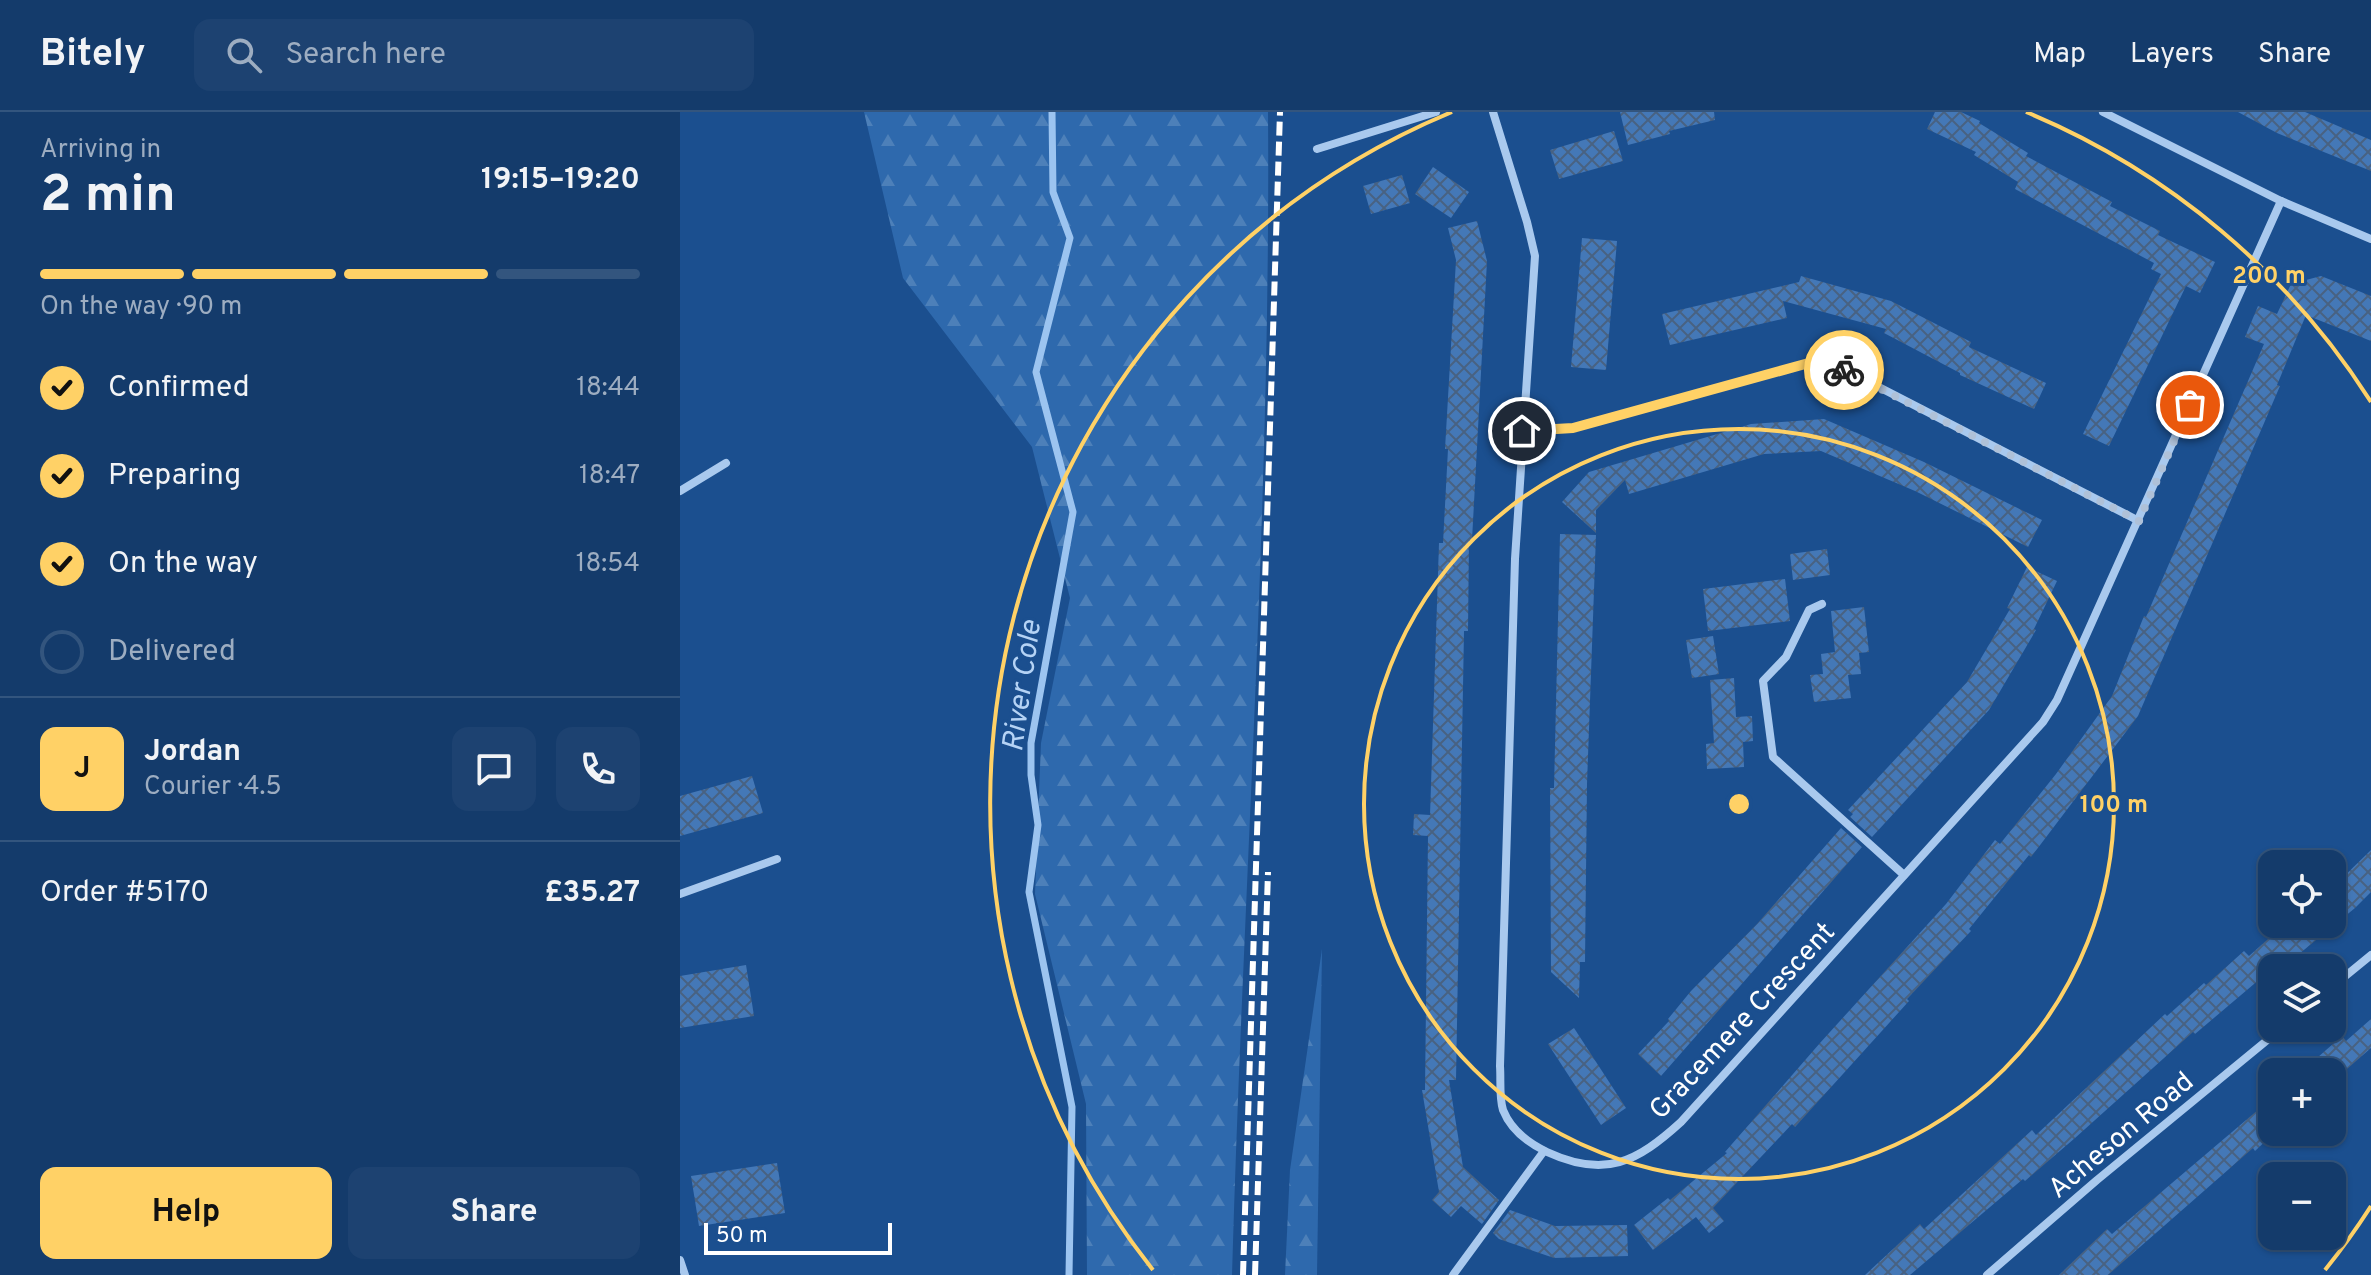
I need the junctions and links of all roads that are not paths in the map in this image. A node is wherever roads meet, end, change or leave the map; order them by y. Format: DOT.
graph roads {
  1 [pos="1436,112"];
  2 [pos="1493,112"];
  3 [pos="2103,112"];
  4 [pos="1317,149"];
  5 [pos="2281,201"];
  6 [pos="2371,239"];
  7 [pos="1522,431"];
  8 [pos="726,463"];
  9 [pos="680,491"];
  10 [pos="2139,521"];
  11 [pos="1822,604"];
  12 [pos="777,859"];
  13 [pos="1904,875"];
  14 [pos="680,894"];
  15 [pos="2371,955"];
  16 [pos="2346,976"];
  17 [pos="2265,1042"];
  18 [pos="1544,1151"];
  19 [pos="680,1260"];
  20 [pos="685,1275"];
  21 [pos="1453,1275"];
  22 [pos="1987,1275"];
  1 -- 4 [label="street"];
  2 -- 7 [label="street, Gracemere Crescent"];
  3 -- 5 [label="street"];
  5 -- 6 [label="street"];
  5 -- 10 [label="street, Gracemere Crescent"];
  7 -- 10 [label="street"];
  7 -- 18 [label="street, Gracemere Crescent"];
  8 -- 9 [label="street"];
  10 -- 13 [label="street, Gracemere Crescent"];
  11 -- 13 [label="street"];
  12 -- 14 [label="street"];
  13 -- 18 [label="street, Gracemere Crescent"];
  15 -- 16 [label="street"];
  17 -- 22 [label="street, Acheson Road"];
  18 -- 21 [label="street"];
  19 -- 20 [label="street"];
}
